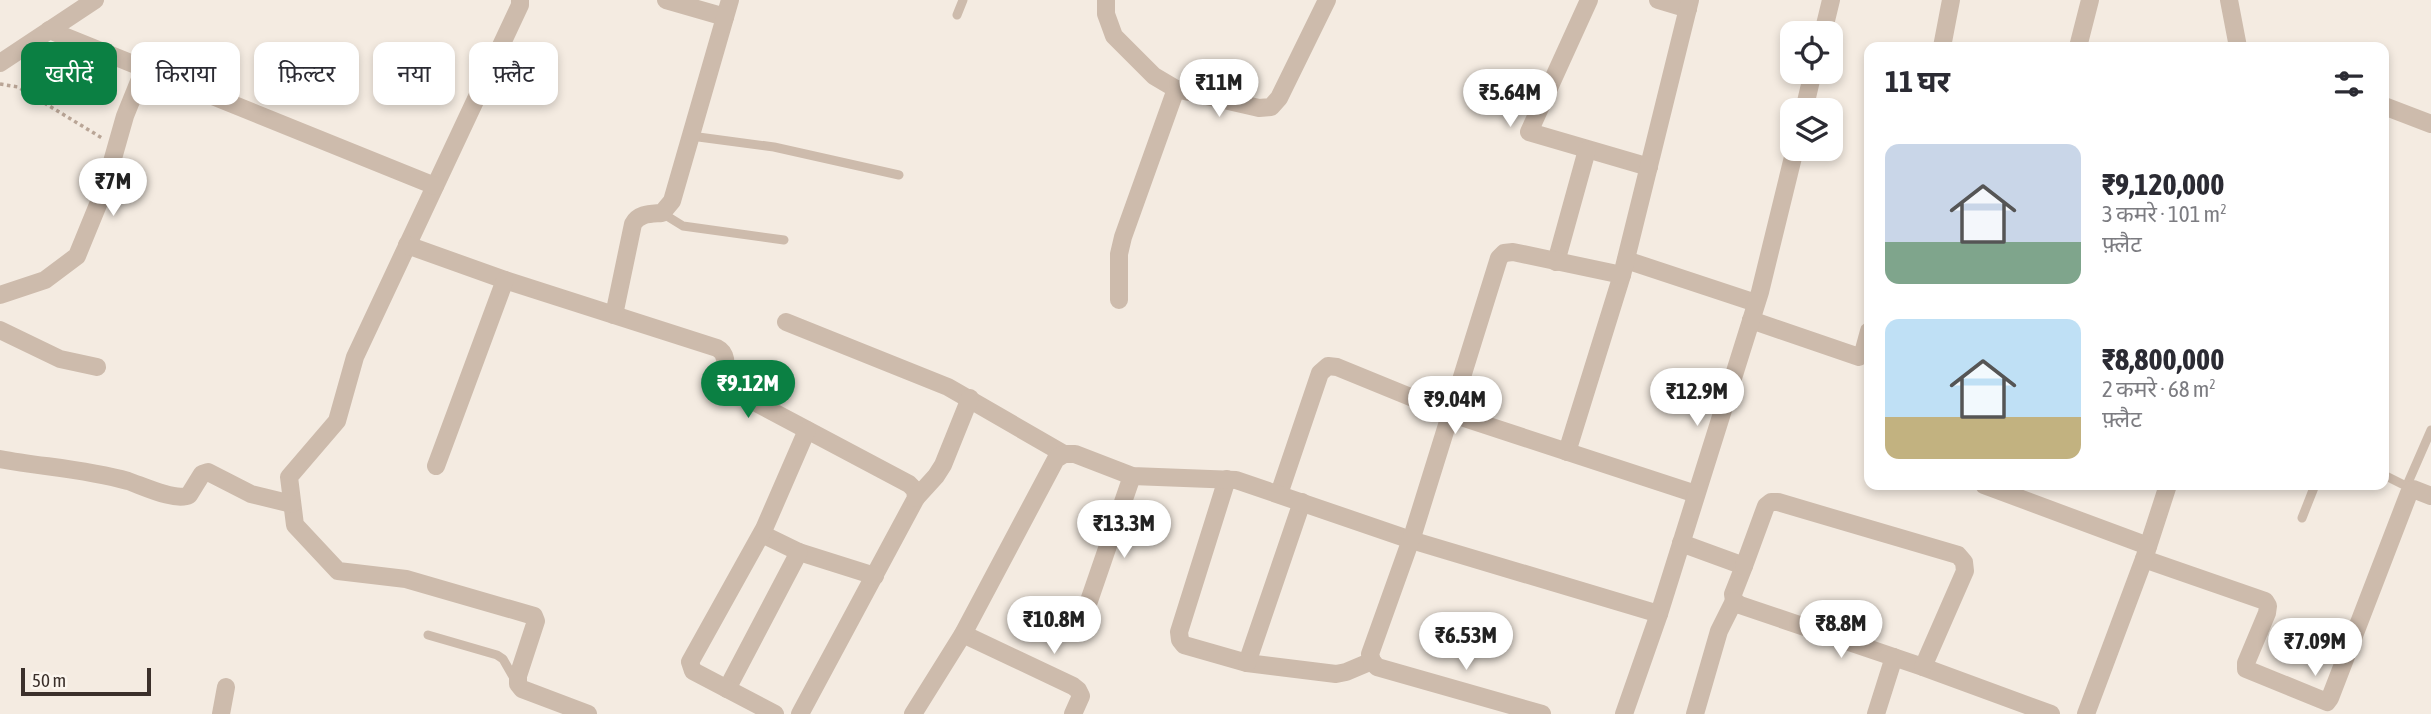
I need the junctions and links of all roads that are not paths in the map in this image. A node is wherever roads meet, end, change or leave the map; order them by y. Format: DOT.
graph roads {
  1 [pos="95,0"];
  2 [pos="520,0"];
  3 [pos="666,0"];
  4 [pos="963,0"];
  5 [pos="1106,0"];
  6 [pos="1326,0"];
  7 [pos="1589,0"];
  8 [pos="1658,0"];
  9 [pos="1831,0"];
  10 [pos="1951,0"];
  11 [pos="2090,0"];
  12 [pos="2230,0"];
  13 [pos="1689,4"];
  14 [pos="728,8"];
  15 [pos="957,15"];
  16 [pos="1826,21"];
  17 [pos="50,30"];
  18 [pos="1943,42"];
  19 [pos="2079,42"];
  20 [pos="2237,42"];
  21 [pos="0,63"];
  22 [pos="131,63"];
  23 [pos="1176,89"];
  24 [pos="131,101"];
  25 [pos="235,105"];
  26 [pos="2389,108"];
  27 [pos="2431,124"];
  28 [pos="691,136"];
  29 [pos="1587,150"];
  30 [pos="1792,161"];
  31 [pos="1649,167"];
  32 [pos="899,175"];
  33 [pos="435,186"];
  34 [pos="662,214"];
  35 [pos="785,240"];
  36 [pos="407,245"];
  37 [pos="1556,262"];
  38 [pos="1624,267"];
  39 [pos="505,280"];
  40 [pos="0,295"];
  41 [pos="1119,300"];
  42 [pos="1754,312"];
  43 [pos="614,315"];
  44 [pos="786,322"];
  45 [pos="0,330"];
  46 [pos="1864,349"];
  47 [pos="97,367"];
  48 [pos="970,398"];
  49 [pos="1452,414"];
  50 [pos="2431,429"];
  51 [pos="807,430"];
  52 [pos="1567,452"];
  53 [pos="1064,454"];
  54 [pos="0,459"];
  55 [pos="436,466"];
  56 [pos="1132,476"];
  57 [pos="2389,477"];
  58 [pos="1227,479"];
  59 [pos="2410,487"];
  60 [pos="1996,490"];
  61 [pos="2166,490"];
  62 [pos="2313,490"];
  63 [pos="1279,495"];
  64 [pos="1696,495"];
  65 [pos="2431,496"];
  66 [pos="916,498"];
  67 [pos="1302,502"];
  68 [pos="292,505"];
  69 [pos="2302,518"];
  70 [pos="762,534"];
  71 [pos="1411,540"];
  72 [pos="1681,543"];
  73 [pos="799,552"];
  74 [pos="2146,553"];
  75 [pos="1744,566"];
  76 [pos="875,576"];
  77 [pos="1734,601"];
  78 [pos="1658,614"];
  79 [pos="1079,630"];
  80 [pos="963,634"];
  81 [pos="428,635"];
  82 [pos="1894,657"];
  83 [pos="1372,661"];
  84 [pos="1247,663"];
  85 [pos="1923,667"];
  86 [pos="518,684"];
  87 [pos="226,687"];
  88 [pos="727,689"];
  89 [pos="2320,708"];
  90 [pos="221,714"];
  91 [pos="588,714"];
  92 [pos="775,714"];
  93 [pos="800,714"];
  94 [pos="913,714"];
  95 [pos="1073,714"];
  96 [pos="1542,714"];
  97 [pos="1624,714"];
  98 [pos="1695,714"];
  99 [pos="1876,714"];
  100 [pos="2051,714"];
  101 [pos="2086,714"];
  1 -- 17 [label="street"];
  2 -- 33 [label="street"];
  3 -- 14 [label="street"];
  4 -- 15 [label="lane"];
  5 -- 23 [label="street"];
  6 -- 23 [label="street"];
  7 -- 29 [label="street"];
  8 -- 13 [label="street"];
  9 -- 16 [label="street"];
  10 -- 18 [label="street"];
  11 -- 19 [label="street"];
  12 -- 20 [label="street"];
  13 -- 31 [label="street"];
  14 -- 28 [label="street"];
  17 -- 21 [label="street"];
  17 -- 22 [label="street"];
  23 -- 41 [label="street"];
  24 -- 40 [label="street"];
  25 -- 33 [label="street"];
  26 -- 27 [label="street"];
  28 -- 32 [label="lane"];
  28 -- 34 [label="street"];
  29 -- 31 [label="street"];
  29 -- 37 [label="street"];
  30 -- 42 [label="street"];
  31 -- 38 [label="street"];
  33 -- 36 [label="street"];
  34 -- 35 [label="lane"];
  34 -- 43 [label="street"];
  36 -- 39 [label="street"];
  36 -- 68 [label="street"];
  37 -- 38 [label="street"];
  37 -- 49 [label="street"];
  38 -- 42 [label="street"];
  38 -- 52 [label="street"];
  39 -- 43 [label="street"];
  39 -- 55 [label="street"];
  42 -- 46 [label="street"];
  42 -- 64 [label="street"];
  43 -- 51 [label="street"];
  44 -- 48 [label="street"];
  45 -- 47 [label="street"];
  48 -- 53 [label="street"];
  48 -- 66 [label="street"];
  49 -- 52 [label="street"];
  49 -- 63 [label="street"];
  49 -- 71 [label="street"];
  50 -- 59 [label="lane"];
  51 -- 66 [label="street"];
  51 -- 70 [label="street"];
  52 -- 64 [label="street"];
  53 -- 56 [label="street"];
  53 -- 80 [label="street"];
  54 -- 68 [label="street"];
  56 -- 58 [label="street"];
  56 -- 79 [label="street"];
  57 -- 59 [label="lane"];
  58 -- 63 [label="street"];
  58 -- 84 [label="street"];
  59 -- 65 [label="street"];
  59 -- 89 [label="street"];
  60 -- 74 [label="street"];
  61 -- 74 [label="street"];
  62 -- 69 [label="lane"];
  63 -- 67 [label="street"];
  64 -- 72 [label="street"];
  66 -- 76 [label="street"];
  67 -- 71 [label="street"];
  67 -- 84 [label="street"];
  68 -- 86 [label="street"];
  70 -- 73 [label="street"];
  70 -- 88 [label="street"];
  71 -- 78 [label="street"];
  71 -- 83 [label="street"];
  72 -- 75 [label="street"];
  72 -- 78 [label="street"];
  73 -- 76 [label="street"];
  73 -- 88 [label="street"];
  74 -- 89 [label="street"];
  74 -- 101 [label="street"];
  75 -- 77 [label="street"];
  75 -- 85 [label="street"];
  76 -- 93 [label="street"];
  77 -- 82 [label="street"];
  77 -- 98 [label="street"];
  78 -- 97 [label="street"];
  80 -- 94 [label="street"];
  80 -- 95 [label="street"];
  81 -- 86 [label="lane"];
  82 -- 85 [label="street"];
  82 -- 99 [label="street"];
  83 -- 84 [label="street"];
  83 -- 96 [label="street"];
  85 -- 100 [label="street"];
  86 -- 91 [label="street"];
  87 -- 90 [label="street"];
  88 -- 92 [label="street"];
}
